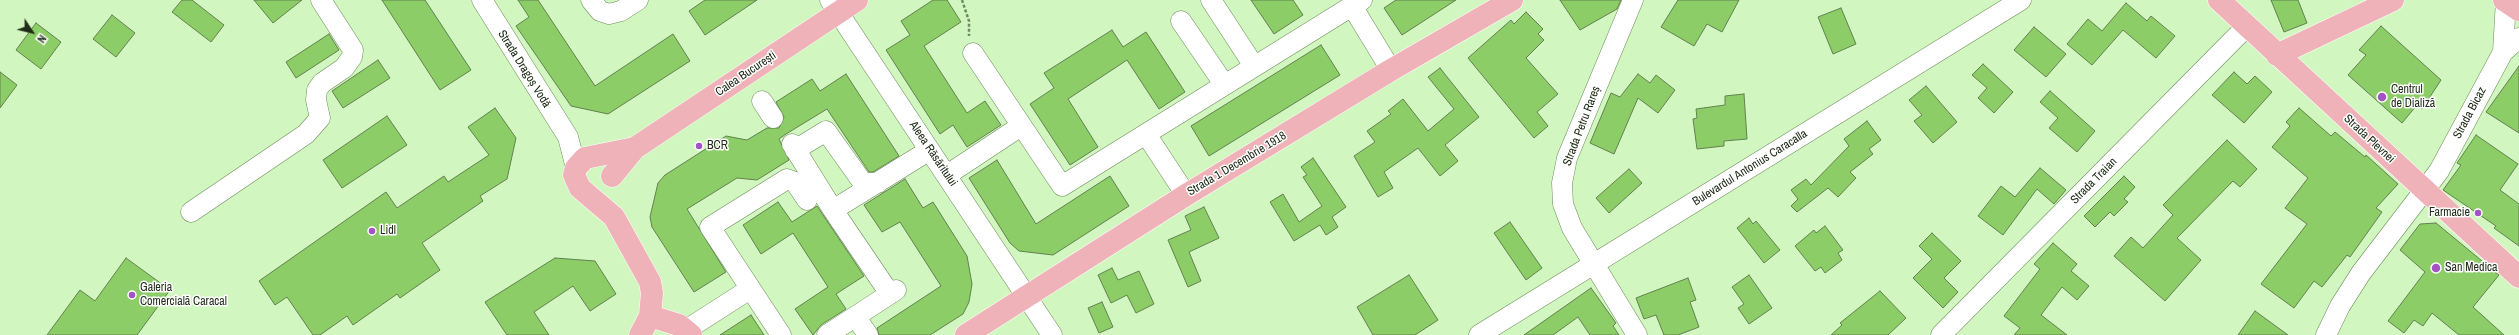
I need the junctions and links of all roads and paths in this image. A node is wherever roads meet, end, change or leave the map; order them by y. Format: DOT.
graph roads {
  1 [pos="321,0"];
  2 [pos="482,0"];
  3 [pos="590,0"];
  4 [pos="638,0"];
  5 [pos="858,0"];
  6 [pos="962,0"];
  7 [pos="1211,0"];
  8 [pos="1512,0"];
  9 [pos="1633,0"];
  10 [pos="2021,0"];
  11 [pos="2219,0"];
  12 [pos="2393,0"];
  13 [pos="2505,0"];
  14 [pos="1357,3"];
  15 [pos="835,6"];
  16 [pos="2519,10"];
  17 [pos="1181,21"];
  18 [pos="2246,27"];
  19 [pos="2519,38"];
  20 [pos="2503,52"];
  21 [pos="973,53"];
  22 [pos="2277,55"];
  23 [pos="1254,66"];
  24 [pos="1391,70"];
  25 [pos="1224,84"];
  26 [pos="762,101"];
  27 [pos="774,118"];
  28 [pos="1021,126"];
  29 [pos="1146,134"];
  30 [pos="635,148"];
  31 [pos="920,156"];
  32 [pos="589,160"];
  33 [pos="947,175"];
  34 [pos="612,178"];
  35 [pos="878,183"];
  36 [pos="2426,191"];
  37 [pos="586,193"];
  38 [pos="1186,195"];
  39 [pos="807,200"];
  40 [pos="833,210"];
  41 [pos="191,212"];
  42 [pos="614,217"];
  43 [pos="1596,264"];
  44 [pos="2519,275"];
  45 [pos="750,289"];
  46 [pos="1026,296"];
  47 [pos="856,316"];
  48 [pos="645,326"];
  49 [pos="688,332"];
  50 [pos="781,335"];
  51 [pos="827,335"];
  52 [pos="868,335"];
  53 [pos="966,335"];
  54 [pos="1052,335"];
  55 [pos="1479,335"];
  56 [pos="1637,335"];
  57 [pos="1941,335"];
  58 [pos="2326,335"];
  1 -- 41 [label="street"];
  2 -- 32 [label="street, Strada Dragoș Vodă"];
  3 -- 4 [label="street"];
  5 -- 15 [label="main road, Calea București"];
  6 -- 21 [label="path"];
  7 -- 23 [label="street"];
  8 -- 24 [label="main road, Strada 1 Decembrie 1918"];
  9 -- 43 [label="street, Strada Petru Rareș"];
  10 -- 43 [label="street, Bulevardul Antonius Caracalla"];
  11 -- 18 [label="main road, Strada Plevnei"];
  12 -- 22 [label="main road"];
  13 -- 16 [label="main road"];
  13 -- 20 [label="street"];
  14 -- 23 [label="street"];
  14 -- 24 [label="street"];
  15 -- 30 [label="main road, Calea București"];
  15 -- 33 [label="street, Aleea Răsăritului"];
  17 -- 25 [label="street"];
  18 -- 22 [label="main road, Strada Plevnei"];
  18 -- 57 [label="street, Strada Traian"];
  19 -- 20 [label="street, Strada Bicaz"];
  20 -- 36 [label="street, Strada Bicaz"];
  21 -- 28 [label="street"];
  22 -- 36 [label="main road, Strada Plevnei"];
  23 -- 25 [label="street"];
  24 -- 38 [label="main road, Strada 1 Decembrie 1918"];
  25 -- 29 [label="street"];
  26 -- 27 [label="street"];
  28 -- 29 [label="street"];
  28 -- 33 [label="street"];
  29 -- 38 [label="street"];
  30 -- 32 [label="main road"];
  30 -- 34 [label="main road"];
  31 -- 35 [label="street"];
  32 -- 34 [label="main road"];
  32 -- 37 [label="main road"];
  33 -- 46 [label="street, Aleea Răsăritului"];
  34 -- 37 [label="main road"];
  34 -- 42 [label="main road"];
  35 -- 40 [label="street"];
  35 -- 40 [label="street"];
  36 -- 44 [label="main road, Strada Plevnei"];
  36 -- 58 [label="street, Strada Bicaz"];
  37 -- 42 [label="main road"];
  38 -- 46 [label="main road, Strada 1 Decembrie 1918"];
  39 -- 45 [label="street"];
  40 -- 47 [label="street"];
  42 -- 48 [label="main road"];
  43 -- 55 [label="street, Bulevardul Antonius Caracalla"];
  43 -- 56 [label="street, Strada Petru Rareș"];
  45 -- 49 [label="street"];
  45 -- 50 [label="street"];
  46 -- 53 [label="main road, Strada 1 Decembrie 1918"];
  46 -- 54 [label="street, Aleea Răsăritului"];
  47 -- 51 [label="street"];
  47 -- 52 [label="street"];
  48 -- 49 [label="main road"];
}
